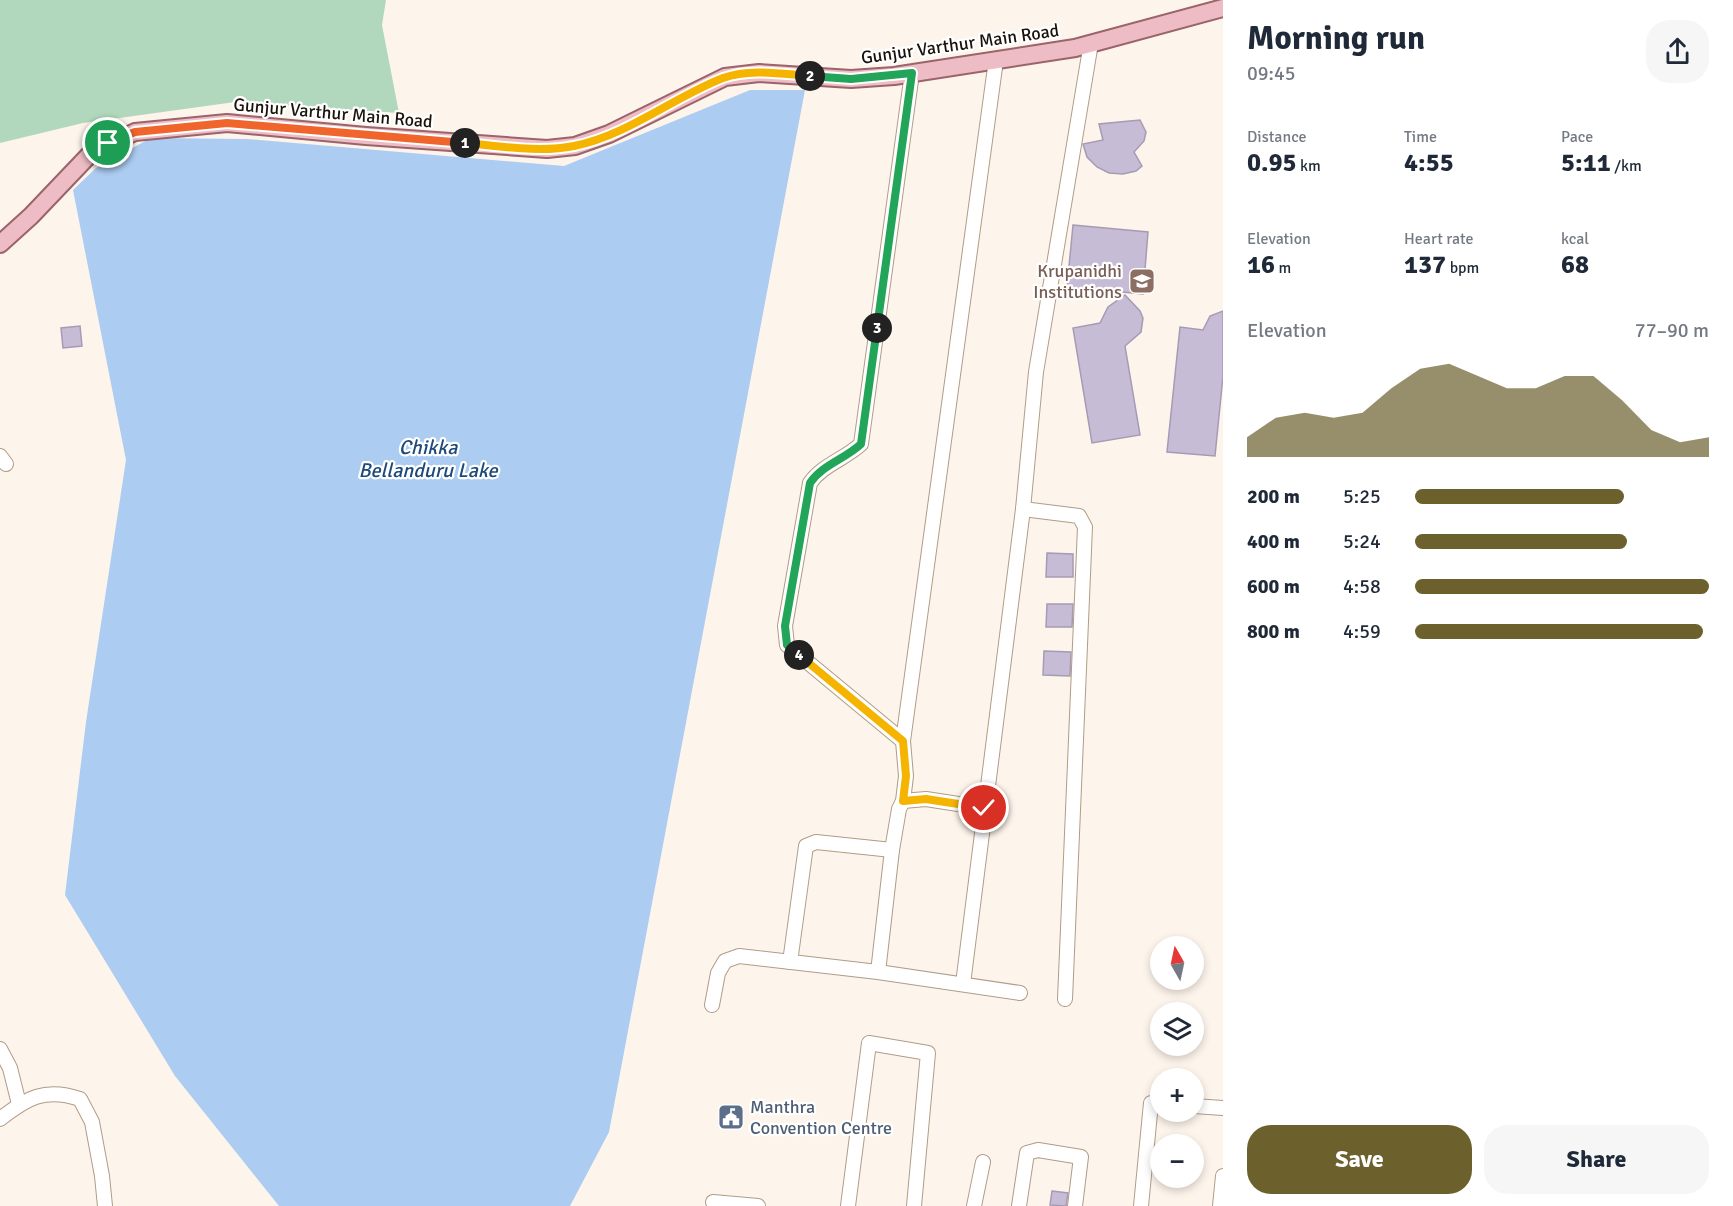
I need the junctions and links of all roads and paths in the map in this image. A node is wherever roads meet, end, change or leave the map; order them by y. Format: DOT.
graph roads {
  1 [pos="1223,8"];
  2 [pos="1091,43"];
  3 [pos="996,60"];
  4 [pos="912,73"];
  5 [pos="0,244"];
  6 [pos="1023,509"];
  7 [pos="903,741"];
  8 [pos="903,801"];
  9 [pos="984,808"];
  10 [pos="892,850"];
  11 [pos="790,962"];
  12 [pos="878,972"];
  13 [pos="963,984"];
  14 [pos="1020,993"];
  15 [pos="1065,999"];
  16 [pos="712,1005"];
  17 [pos="0,1048"];
  18 [pos="19,1104"];
  19 [pos="1204,1107"];
  20 [pos="1223,1108"];
  21 [pos="0,1119"];
  22 [pos="1150,1122"];
  23 [pos="983,1162"];
  24 [pos="1223,1176"];
  25 [pos="713,1202"];
  26 [pos="105,1206"];
  27 [pos="758,1206"];
  28 [pos="848,1206"];
  29 [pos="914,1206"];
  30 [pos="974,1206"];
  31 [pos="1019,1206"];
  32 [pos="1075,1206"];
  33 [pos="1141,1206"];
  34 [pos="1220,1206"];
  1 -- 2 [label="main road, Gunjur Varthur Main Road"];
  2 -- 3 [label="main road, Gunjur Varthur Main Road"];
  2 -- 6 [label="street"];
  3 -- 4 [label="main road, Gunjur Varthur Main Road"];
  3 -- 7 [label="street"];
  4 -- 5 [label="main road, Gunjur Varthur Main Road"];
  4 -- 7 [label="street"];
  6 -- 9 [label="street"];
  6 -- 15 [label="street"];
  7 -- 8 [label="street"];
  8 -- 9 [label="street"];
  8 -- 10 [label="street"];
  9 -- 13 [label="street"];
  10 -- 11 [label="street"];
  10 -- 12 [label="street"];
  11 -- 12 [label="street"];
  11 -- 16 [label="street"];
  12 -- 13 [label="street"];
  13 -- 14 [label="street"];
  17 -- 18 [label="street"];
  18 -- 21 [label="street"];
  18 -- 26 [label="street"];
  19 -- 20 [label="street"];
  22 -- 33 [label="street"];
  23 -- 30 [label="street"];
  24 -- 34 [label="street"];
  25 -- 27 [label="street"];
  28 -- 29 [label="street"];
  31 -- 32 [label="street"];
}
